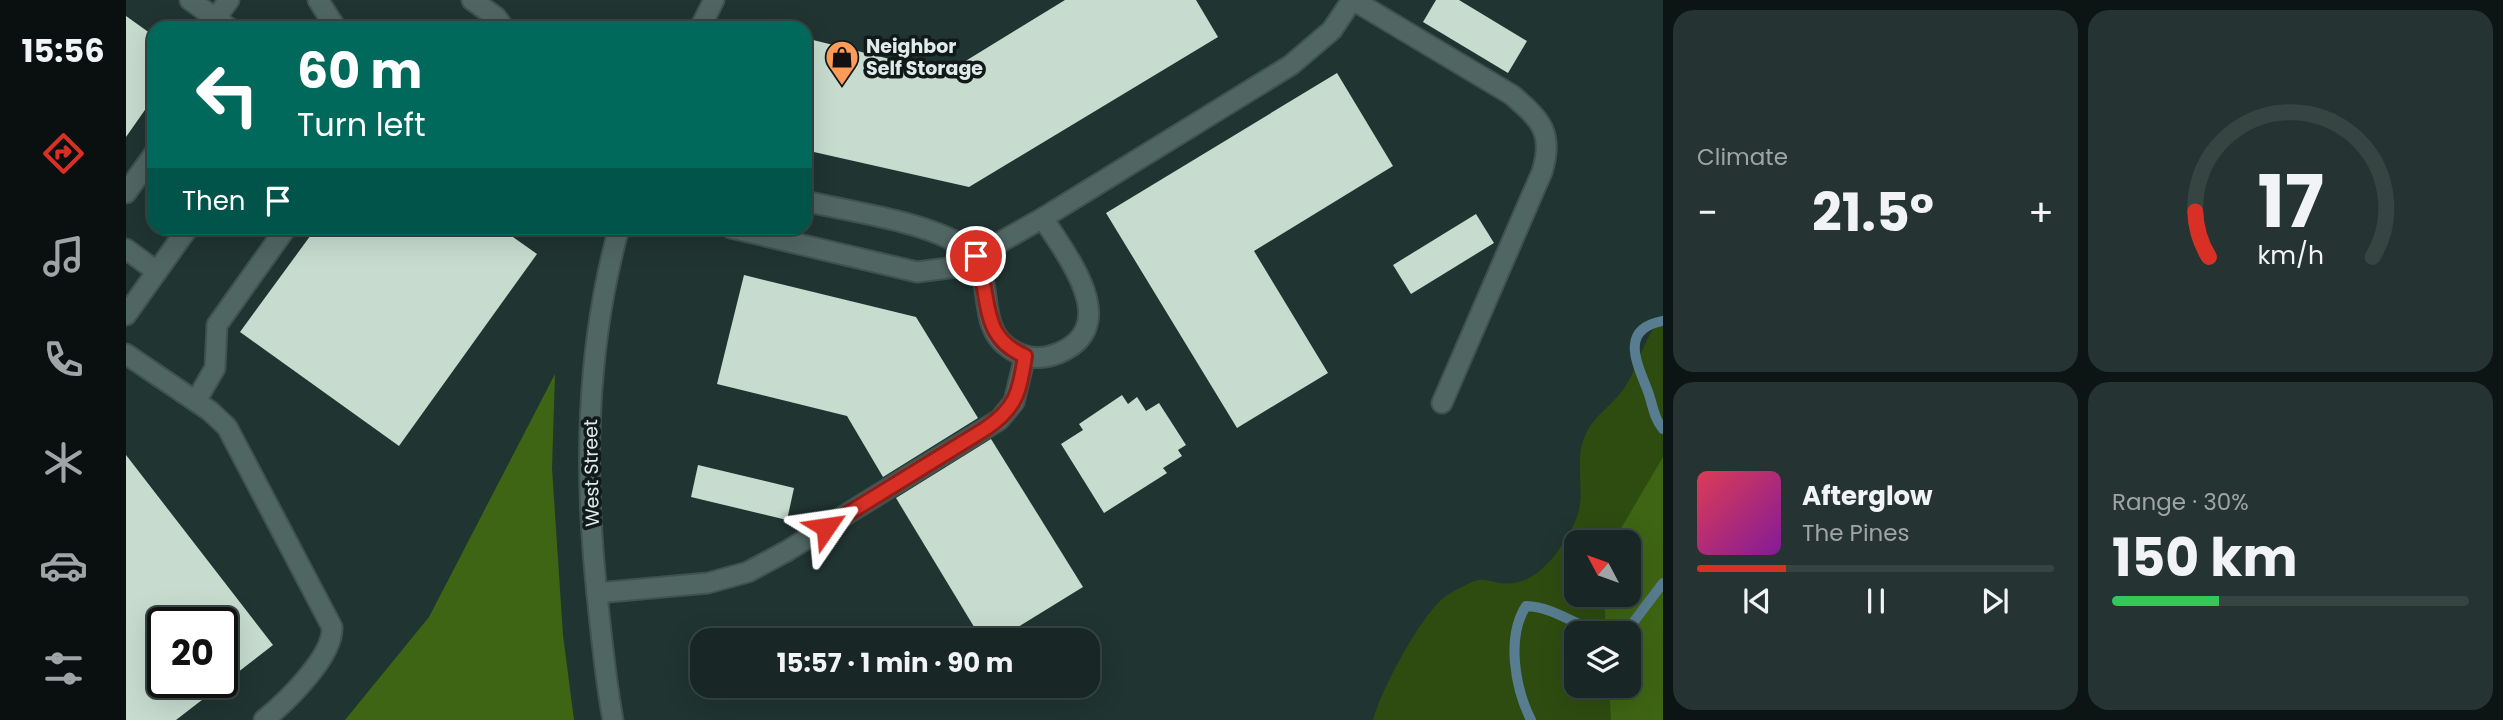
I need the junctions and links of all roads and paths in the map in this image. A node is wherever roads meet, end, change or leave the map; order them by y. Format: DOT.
graph roads {
  1 [pos="190,0"];
  2 [pos="229,0"];
  3 [pos="318,0"];
  4 [pos="472,0"];
  5 [pos="714,0"];
  6 [pos="1352,0"];
  7 [pos="219,21"];
  8 [pos="223,21"];
  9 [pos="332,21"];
  10 [pos="499,21"];
  11 [pos="704,21"];
  12 [pos="147,164"];
  13 [pos="126,193"];
  14 [pos="812,203"];
  15 [pos="1043,218"];
  16 [pos="183,235"];
  17 [pos="281,235"];
  18 [pos="617,235"];
  19 [pos="761,235"];
  20 [pos="126,249"];
  21 [pos="976,256"];
  22 [pos="156,271"];
  23 [pos="126,315"];
  24 [pos="126,355"];
  25 [pos="1025,356"];
  26 [pos="196,401"];
  27 [pos="1442,403"];
  28 [pos="597,593"];
  29 [pos="264,720"];
  30 [pos="613,720"];
  1 -- 7 [label="main road"];
  2 -- 8 [label="main road"];
  3 -- 9 [label="main road"];
  4 -- 10 [label="main road"];
  5 -- 11 [label="main road"];
  6 -- 15 [label="main road"];
  6 -- 27 [label="main road"];
  12 -- 13 [label="main road"];
  14 -- 21 [label="main road"];
  15 -- 21 [label="main road"];
  15 -- 25 [label="main road"];
  16 -- 22 [label="main road"];
  17 -- 26 [label="main road"];
  18 -- 28 [label="main road, West Street"];
  19 -- 21 [label="main road"];
  20 -- 22 [label="main road"];
  21 -- 25 [label="main road"];
  22 -- 23 [label="main road"];
  24 -- 26 [label="main road"];
  25 -- 28 [label="main road"];
  26 -- 29 [label="main road"];
  28 -- 30 [label="main road, West Street"];
}
